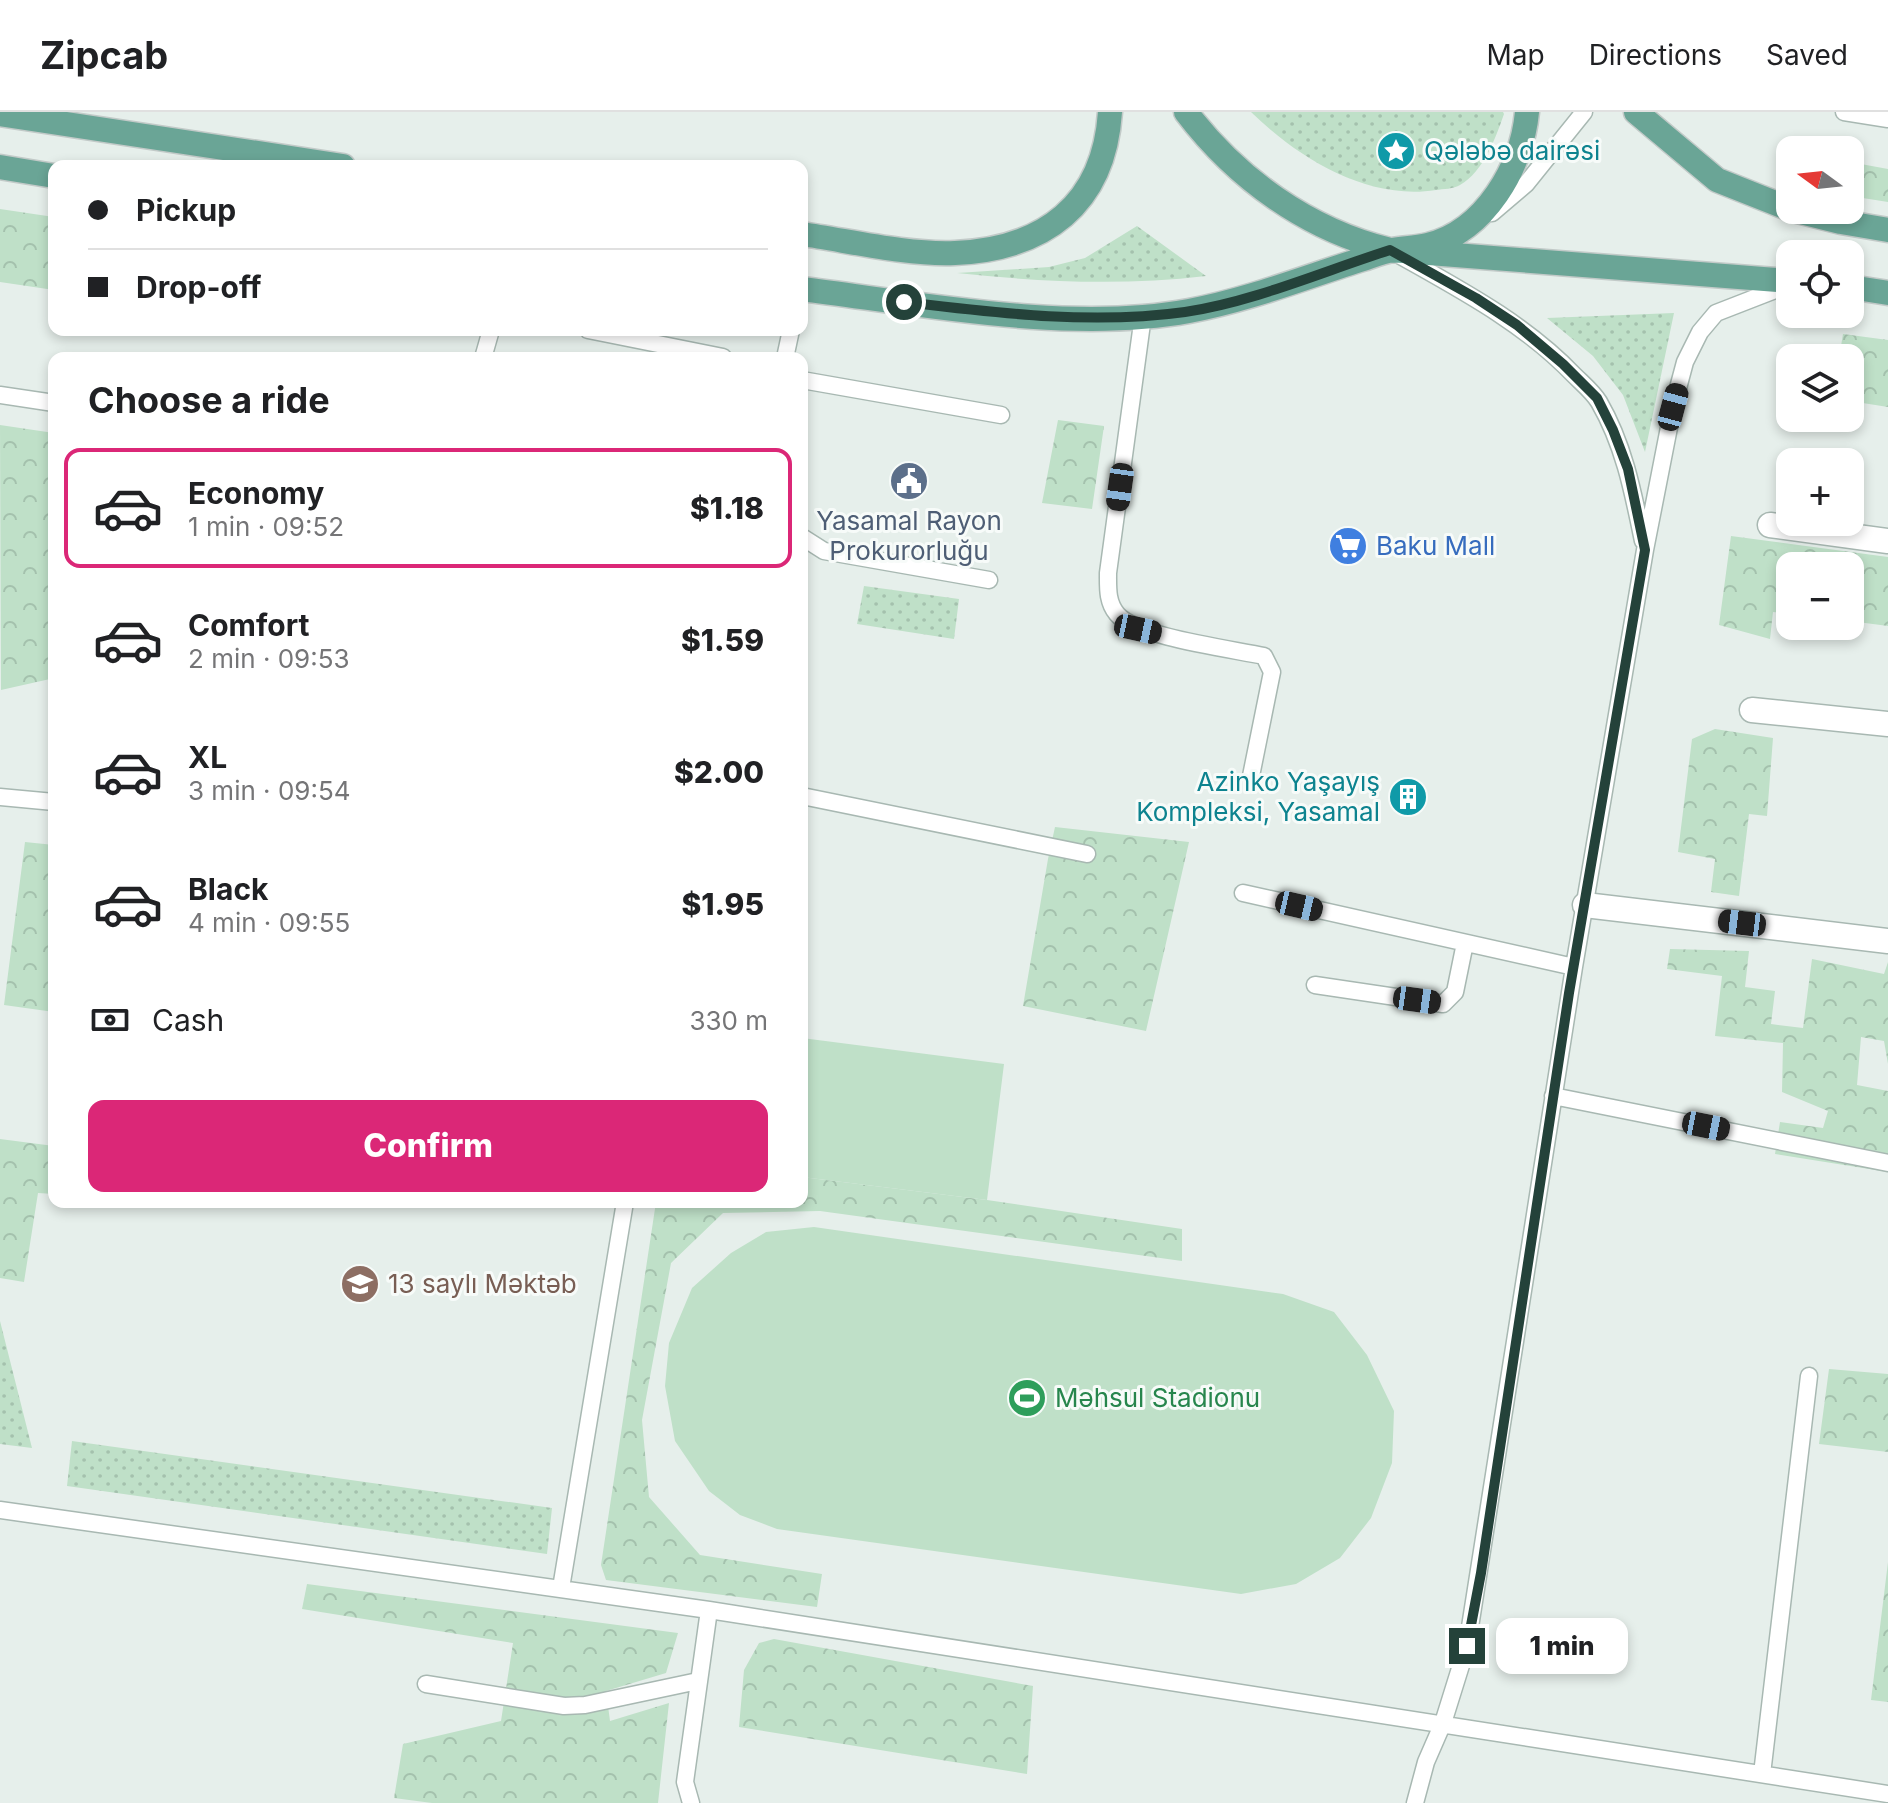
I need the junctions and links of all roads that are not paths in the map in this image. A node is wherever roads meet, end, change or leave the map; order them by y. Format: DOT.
graph roads {
  1 [pos="1110,112"];
  2 [pos="1186,112"];
  3 [pos="1527,112"];
  4 [pos="1584,112"];
  5 [pos="1636,112"];
  6 [pos="1844,112"];
  7 [pos="0,114"];
  8 [pos="1888,119"];
  9 [pos="303,160"];
  10 [pos="0,167"];
  11 [pos="48,175"];
  12 [pos="1776,204"];
  13 [pos="1853,224"];
  14 [pos="1888,230"];
  15 [pos="1456,234"];
  16 [pos="808,235"];
  17 [pos="1390,250"];
  18 [pos="1776,282"];
  19 [pos="1776,289"];
  20 [pos="1864,289"];
  21 [pos="808,290"];
  22 [pos="1888,293"];
  23 [pos="1143,316"];
  24 [pos="618,336"];
  25 [pos="698,352"];
  26 [pos="808,381"];
  27 [pos="0,395"];
  28 [pos="48,402"];
  29 [pos="1001,415"];
  30 [pos="1770,525"];
  31 [pos="808,541"];
  32 [pos="1888,541"];
  33 [pos="1645,550"];
  34 [pos="989,580"];
  35 [pos="1752,710"];
  36 [pos="1888,724"];
  37 [pos="1251,776"];
  38 [pos="0,797"];
  39 [pos="808,797"];
  40 [pos="48,801"];
  41 [pos="1087,854"];
  42 [pos="1243,893"];
  43 [pos="1585,905"];
  44 [pos="1888,941"];
  45 [pos="1465,943"];
  46 [pos="1574,967"];
  47 [pos="1315,985"];
  48 [pos="1553,1096"];
  49 [pos="1888,1163"];
  50 [pos="624,1208"];
  51 [pos="1809,1376"];
  52 [pos="0,1510"];
  53 [pos="561,1588"];
  54 [pos="709,1610"];
  55 [pos="698,1681"];
  56 [pos="426,1684"];
  57 [pos="1443,1723"];
  58 [pos="1762,1774"];
  59 [pos="1888,1794"];
  60 [pos="691,1803"];
  61 [pos="1415,1803"];
  1 -- 16 [label="main road"];
  2 -- 17 [label="main road"];
  3 -- 15 [label="main road"];
  4 -- 15 [label="lane"];
  5 -- 12 [label="main road"];
  6 -- 8 [label="lane"];
  7 -- 9 [label="main road"];
  10 -- 11 [label="main road"];
  13 -- 14 [label="main road"];
  15 -- 17 [label="main road"];
  17 -- 18 [label="main road"];
  17 -- 23 [label="main road"];
  17 -- 33 [label="lane"];
  19 -- 33 [label="lane"];
  20 -- 22 [label="main road"];
  21 -- 23 [label="main road"];
  23 -- 37 [label="lane"];
  24 -- 25 [label="lane"];
  26 -- 29 [label="lane"];
  27 -- 28 [label="lane"];
  30 -- 32 [label="street"];
  31 -- 34 [label="lane"];
  33 -- 43 [label="lane"];
  35 -- 36 [label="street"];
  38 -- 40 [label="lane"];
  39 -- 41 [label="lane"];
  42 -- 45 [label="lane"];
  43 -- 44 [label="street"];
  43 -- 46 [label="lane"];
  45 -- 46 [label="lane"];
  45 -- 47 [label="lane"];
  46 -- 48 [label="lane"];
  48 -- 49 [label="lane"];
  48 -- 57 [label="lane"];
  50 -- 53 [label="lane"];
  51 -- 58 [label="lane"];
  52 -- 53 [label="lane"];
  53 -- 54 [label="lane"];
  54 -- 55 [label="lane"];
  54 -- 57 [label="lane"];
  55 -- 56 [label="lane"];
  55 -- 60 [label="lane"];
  57 -- 58 [label="lane"];
  57 -- 61 [label="lane"];
  58 -- 59 [label="lane"];
}
